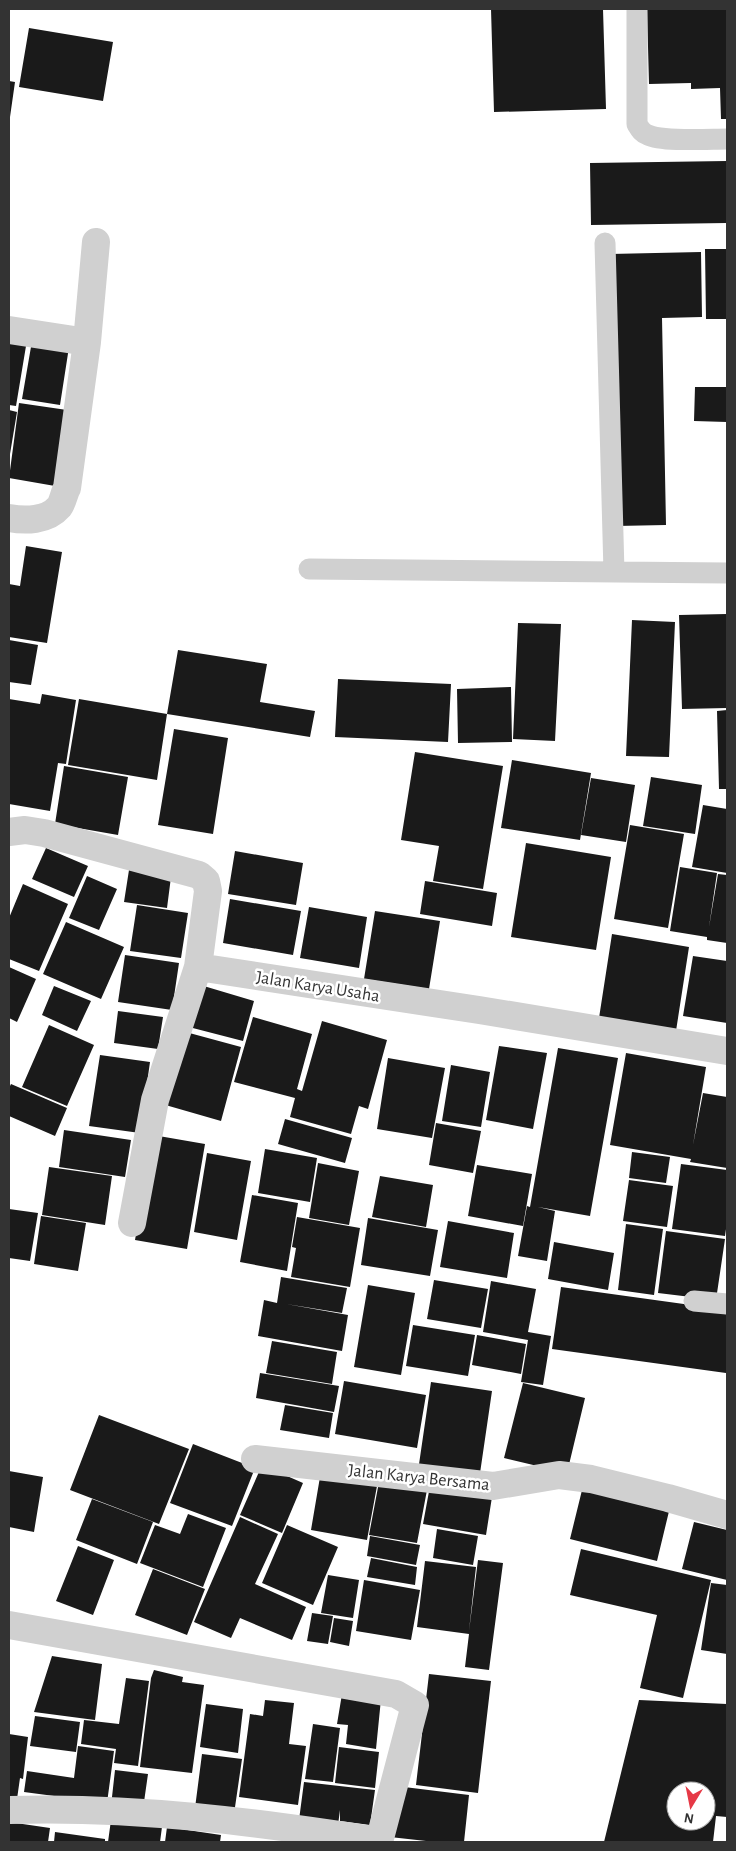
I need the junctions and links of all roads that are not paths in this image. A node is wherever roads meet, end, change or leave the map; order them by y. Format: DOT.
graph roads {
  1 [pos="637,9"];
  2 [pos="727,139"];
  3 [pos="96,242"];
  4 [pos="605,243"];
  5 [pos="9,330"];
  6 [pos="87,342"];
  7 [pos="9,518"];
  8 [pos="309,569"];
  9 [pos="614,572"];
  10 [pos="727,573"];
  11 [pos="9,832"];
  12 [pos="198,968"];
  13 [pos="727,1051"];
  14 [pos="132,1223"];
  15 [pos="694,1301"];
  16 [pos="727,1304"];
  17 [pos="255,1459"];
  18 [pos="727,1515"];
  19 [pos="9,1625"];
  20 [pos="9,1810"];
  21 [pos="379,1842"];
  1 -- 2 [label="lane"];
  3 -- 6 [label="street"];
  4 -- 9 [label="lane"];
  5 -- 6 [label="street"];
  6 -- 7 [label="street"];
  8 -- 9 [label="lane"];
  9 -- 10 [label="lane"];
  11 -- 12 [label="street"];
  12 -- 13 [label="street, Jalan Karya Usaha"];
  12 -- 14 [label="street"];
  15 -- 16 [label="lane"];
  17 -- 18 [label="street, Jalan Karya Bersama"];
  19 -- 21 [label="street"];
  20 -- 21 [label="street"];
}
